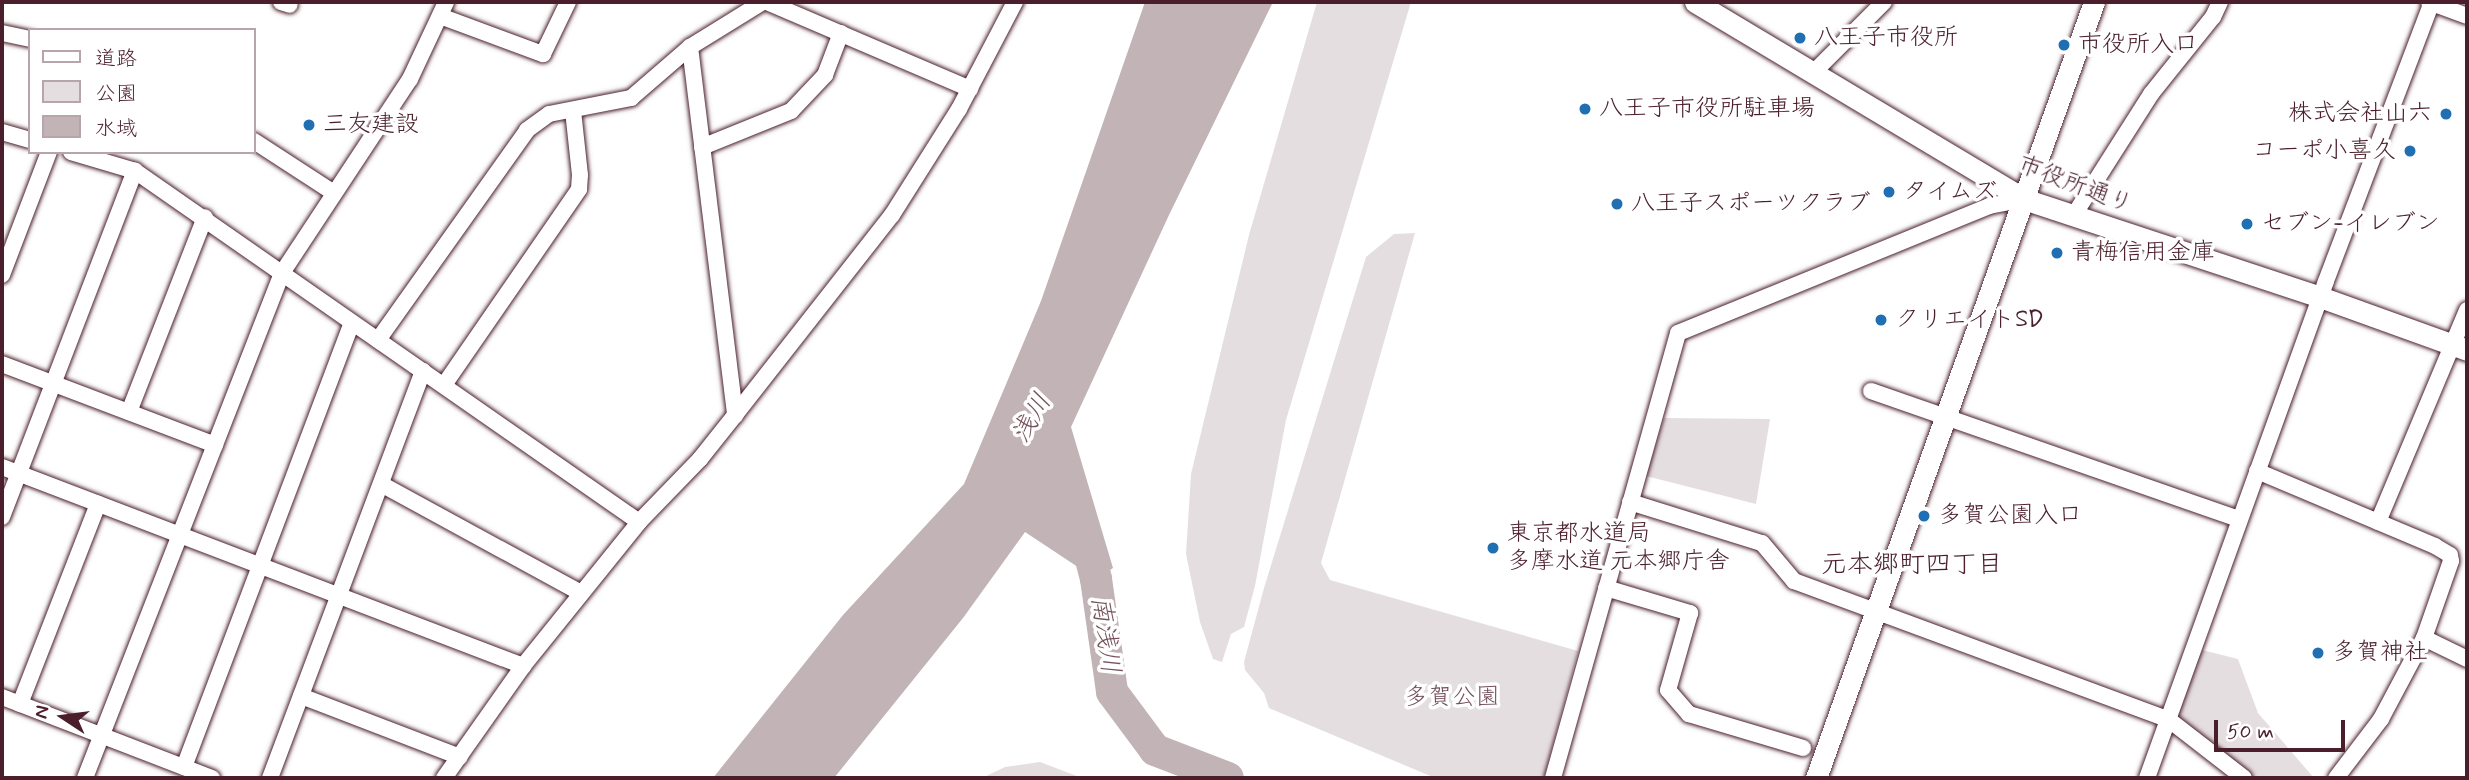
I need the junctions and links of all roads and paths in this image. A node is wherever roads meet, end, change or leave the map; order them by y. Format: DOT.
graph roads {
  1 [pos="568,2"];
  2 [pos="765,2"];
  3 [pos="1015,2"];
  4 [pos="1695,2"];
  5 [pos="1884,2"];
  6 [pos="2094,2"];
  7 [pos="2220,2"];
  8 [pos="2431,2"];
  9 [pos="443,9"];
  10 [pos="2467,16"];
  11 [pos="2,33"];
  12 [pos="841,33"];
  13 [pos="28,39"];
  14 [pos="690,47"];
  15 [pos="1813,73"];
  16 [pos="970,89"];
  17 [pos="573,111"];
  18 [pos="2,132"];
  19 [pos="28,139"];
  20 [pos="256,142"];
  21 [pos="702,147"];
  22 [pos="48,154"];
  23 [pos="79,154"];
  24 [pos="135,171"];
  25 [pos="334,193"];
  26 [pos="2024,199"];
  27 [pos="2074,215"];
  28 [pos="205,217"];
  29 [pos="282,273"];
  30 [pos="2,275"];
  31 [pos="2320,297"];
  32 [pos="2467,310"];
  33 [pos="352,323"];
  34 [pos="378,340"];
  35 [pos="2460,347"];
  36 [pos="2,364"];
  37 [pos="423,371"];
  38 [pos="53,384"];
  39 [pos="444,385"];
  40 [pos="1871,391"];
  41 [pos="129,412"];
  42 [pos="735,415"];
  43 [pos="1945,418"];
  44 [pos="215,445"];
  45 [pos="2,467"];
  46 [pos="2257,471"];
  47 [pos="19,474"];
  48 [pos="381,484"];
  49 [pos="1630,502"];
  50 [pos="97,504"];
  51 [pos="2,517"];
  52 [pos="2239,519"];
  53 [pos="639,522"];
  54 [pos="2378,522"];
  55 [pos="180,535"];
  56 [pos="260,566"];
  57 [pos="1606,588"];
  58 [pos="581,593"];
  59 [pos="338,596"];
  60 [pos="1878,610"];
  61 [pos="2424,638"];
  62 [pos="2467,659"];
  63 [pos="523,666"];
  64 [pos="301,696"];
  65 [pos="2,697"];
  66 [pos="20,704"];
  67 [pos="2168,719"];
  68 [pos="102,735"];
  69 [pos="1803,748"];
  70 [pos="460,757"];
  71 [pos="184,767"];
  72 [pos="85,778"];
  73 [pos="212,778"];
  74 [pos="271,778"];
  75 [pos="444,778"];
  76 [pos="1552,778"];
  77 [pos="1816,778"];
  78 [pos="2147,778"];
  79 [pos="2244,778"];
  80 [pos="2336,778"];
  1 -- 9 [label="street"];
  2 -- 12 [label="street"];
  2 -- 14 [label="street"];
  3 -- 16 [label="street"];
  4 -- 15 [label="street, 市役所通り"];
  5 -- 15 [label="street"];
  6 -- 26 [label="street"];
  7 -- 27 [label="street"];
  8 -- 10 [label="street"];
  8 -- 31 [label="street"];
  9 -- 25 [label="street"];
  11 -- 13 [label="street"];
  12 -- 16 [label="street"];
  12 -- 21 [label="street"];
  14 -- 17 [label="street"];
  14 -- 21 [label="street"];
  15 -- 26 [label="street, 市役所通り"];
  16 -- 42 [label="street"];
  17 -- 34 [label="street"];
  17 -- 39 [label="street"];
  18 -- 19 [label="street"];
  20 -- 25 [label="street"];
  21 -- 42 [label="street"];
  22 -- 30 [label="street"];
  23 -- 24 [label="street"];
  24 -- 28 [label="street"];
  24 -- 38 [label="street"];
  25 -- 29 [label="street"];
  26 -- 27 [label="street, 市役所通り"];
  26 -- 43 [label="street"];
  26 -- 49 [label="street"];
  27 -- 31 [label="street, 市役所通り"];
  28 -- 29 [label="street"];
  28 -- 41 [label="street"];
  29 -- 33 [label="street"];
  29 -- 44 [label="street"];
  31 -- 35 [label="street, 市役所通り"];
  31 -- 46 [label="street"];
  32 -- 35 [label="street"];
  33 -- 34 [label="street"];
  33 -- 56 [label="street"];
  34 -- 37 [label="street"];
  35 -- 54 [label="street"];
  36 -- 38 [label="street"];
  37 -- 39 [label="street"];
  37 -- 48 [label="street"];
  38 -- 41 [label="street"];
  38 -- 47 [label="street"];
  39 -- 53 [label="street"];
  40 -- 43 [label="street"];
  41 -- 44 [label="street"];
  42 -- 53 [label="street"];
  43 -- 52 [label="street"];
  43 -- 60 [label="street"];
  44 -- 55 [label="street"];
  45 -- 47 [label="street"];
  46 -- 52 [label="street"];
  46 -- 54 [label="street"];
  47 -- 50 [label="street"];
  47 -- 51 [label="street"];
  48 -- 58 [label="street"];
  48 -- 59 [label="street"];
  49 -- 57 [label="street"];
  49 -- 60 [label="street"];
  50 -- 55 [label="street"];
  50 -- 66 [label="street"];
  52 -- 67 [label="street"];
  53 -- 58 [label="street"];
  54 -- 61 [label="street"];
  55 -- 56 [label="street"];
  55 -- 68 [label="street"];
  56 -- 59 [label="street"];
  56 -- 71 [label="street"];
  57 -- 69 [label="street"];
  57 -- 76 [label="street"];
  58 -- 63 [label="street"];
  59 -- 63 [label="street"];
  59 -- 64 [label="street"];
  60 -- 67 [label="street"];
  60 -- 77 [label="street"];
  61 -- 62 [label="street"];
  61 -- 80 [label="street"];
  63 -- 70 [label="street"];
  64 -- 70 [label="street"];
  64 -- 74 [label="street"];
  65 -- 66 [label="street"];
  66 -- 68 [label="street"];
  67 -- 78 [label="street"];
  67 -- 79 [label="street"];
  68 -- 71 [label="street"];
  68 -- 72 [label="street"];
  70 -- 75 [label="street"];
  71 -- 73 [label="street"];
}
